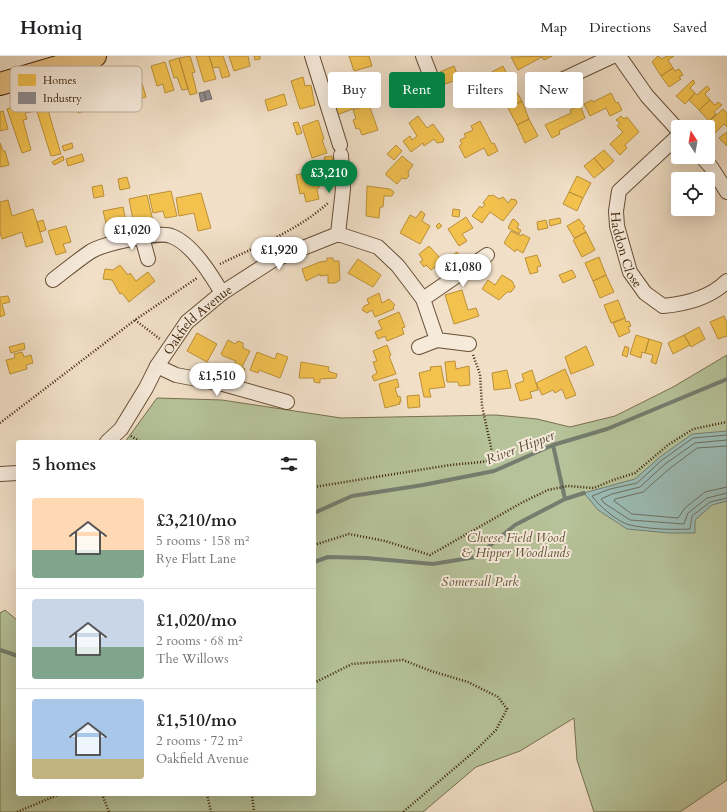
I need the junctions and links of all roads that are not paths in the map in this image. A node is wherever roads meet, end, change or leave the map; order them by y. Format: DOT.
graph roads {
  1 [pos="94,56"];
  2 [pos="312,56"];
  3 [pos="423,56"];
  4 [pos="613,56"];
  5 [pos="619,56"];
  6 [pos="60,66"];
  7 [pos="429,72"];
  8 [pos="579,72"];
  9 [pos="10,81"];
  10 [pos="0,84"];
  11 [pos="671,122"];
  12 [pos="671,143"];
  13 [pos="709,164"];
  14 [pos="727,192"];
  15 [pos="338,234"];
  16 [pos="142,237"];
  17 [pos="487,255"];
  18 [pos="148,259"];
  19 [pos="54,280"];
  20 [pos="727,281"];
  21 [pos="222,293"];
  22 [pos="423,299"];
  23 [pos="437,340"];
  24 [pos="468,344"];
  25 [pos="419,348"];
  26 [pos="157,366"];
  27 [pos="287,402"];
  28 [pos="109,440"];
  29 [pos="16,473"];
  30 [pos="0,474"];
  1 -- 6 [label="highway"];
  2 -- 15 [label="street"];
  3 -- 7 [label="street"];
  4 -- 8 [label="street"];
  5 -- 11 [label="street"];
  9 -- 10 [label="highway"];
  12 -- 20 [label="street, Haddon Close"];
  13 -- 14 [label="street"];
  15 -- 21 [label="street, Oakfield Avenue"];
  15 -- 22 [label="street"];
  16 -- 18 [label="street"];
  16 -- 19 [label="street"];
  16 -- 21 [label="street"];
  17 -- 22 [label="street"];
  21 -- 26 [label="street, Oakfield Avenue"];
  22 -- 23 [label="street"];
  23 -- 24 [label="street"];
  23 -- 25 [label="street"];
  26 -- 27 [label="street, Oakfield Avenue"];
  26 -- 28 [label="street, Oakfield Avenue"];
  29 -- 30 [label="street"];
}
